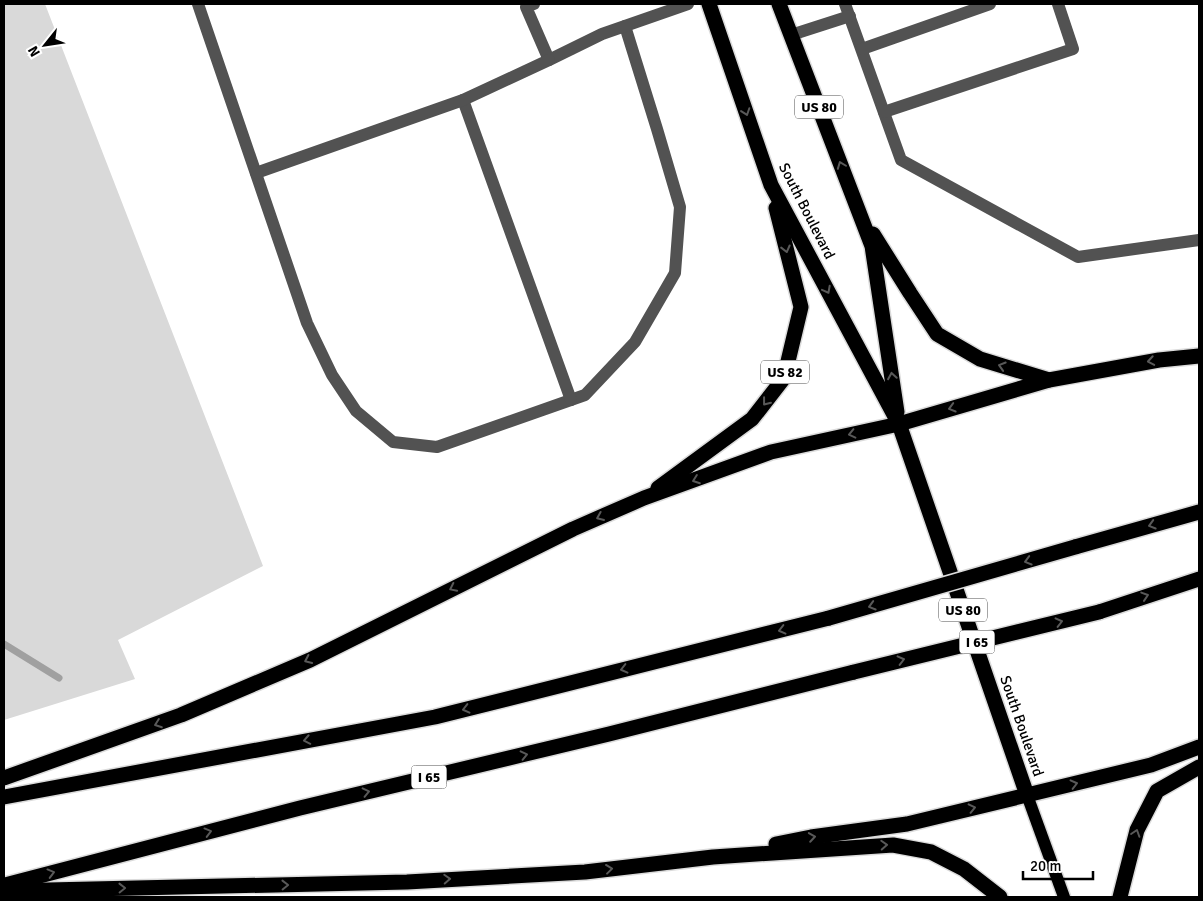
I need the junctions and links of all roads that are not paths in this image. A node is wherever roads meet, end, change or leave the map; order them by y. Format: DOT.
graph roads {
  1 [pos="198,4"];
  2 [pos="688,4"];
  3 [pos="709,4"];
  4 [pos="779,4"];
  5 [pos="990,4"];
  6 [pos="1058,4"];
  7 [pos="528,5"];
  8 [pos="848,10"];
  9 [pos="625,26"];
  10 [pos="791,35"];
  11 [pos="862,49"];
  12 [pos="549,60"];
  13 [pos="463,100"];
  14 [pos="884,112"];
  15 [pos="256,173"];
  16 [pos="771,185"];
  17 [pos="858,210"];
  18 [pos="1199,240"];
  19 [pos="1199,356"];
  20 [pos="1049,380"];
  21 [pos="572,400"];
  22 [pos="899,424"];
  23 [pos="644,498"];
  24 [pos="1199,512"];
  25 [pos="1199,579"];
  26 [pos="1199,747"];
  27 [pos="1199,767"];
  28 [pos="4,778"];
  29 [pos="1027,795"];
  30 [pos="4,797"];
  31 [pos="713,857"];
  32 [pos="4,886"];
  33 [pos="4,891"];
  34 [pos="1000,897"];
  35 [pos="1064,897"];
  36 [pos="1120,897"];
  1 -- 15 [label="lane"];
  2 -- 9 [label="lane"];
  3 -- 16 [label="highway, South Boulevard / US 80, one-way"];
  4 -- 10 [label="highway, South Boulevard / US 80"];
  5 -- 11 [label="lane"];
  6 -- 14 [label="lane"];
  7 -- 12 [label="lane"];
  8 -- 10 [label="lane"];
  8 -- 11 [label="lane"];
  9 -- 12 [label="lane"];
  9 -- 21 [label="lane"];
  17 -- 10 [label="highway, South Boulevard / US 80, one-way"];
  11 -- 14 [label="lane"];
  12 -- 13 [label="lane"];
  13 -- 15 [label="lane"];
  13 -- 21 [label="lane"];
  14 -- 18 [label="lane"];
  15 -- 21 [label="lane"];
  16 -- 22 [label="highway, South Boulevard / US 80, one-way"];
  16 -- 23 [label="highway, US 82, one-way"];
  20 -- 17 [label="highway, US 80, one-way"];
  22 -- 17 [label="highway, South Boulevard, one-way"];
  19 -- 20 [label="highway, one-way"];
  20 -- 22 [label="highway, one-way"];
  22 -- 23 [label="highway, one-way"];
  22 -- 29 [label="highway, South Boulevard / US 80"];
  23 -- 28 [label="highway, one-way"];
  24 -- 30 [label="highway, one-way, bridge"];
  32 -- 25 [label="highway, I 65, one-way, bridge"];
  29 -- 26 [label="highway, one-way"];
  36 -- 27 [label="highway, one-way"];
  31 -- 29 [label="highway, one-way"];
  29 -- 35 [label="main road, South Boulevard"];
  33 -- 31 [label="highway, one-way"];
  31 -- 34 [label="highway, one-way"];
}
